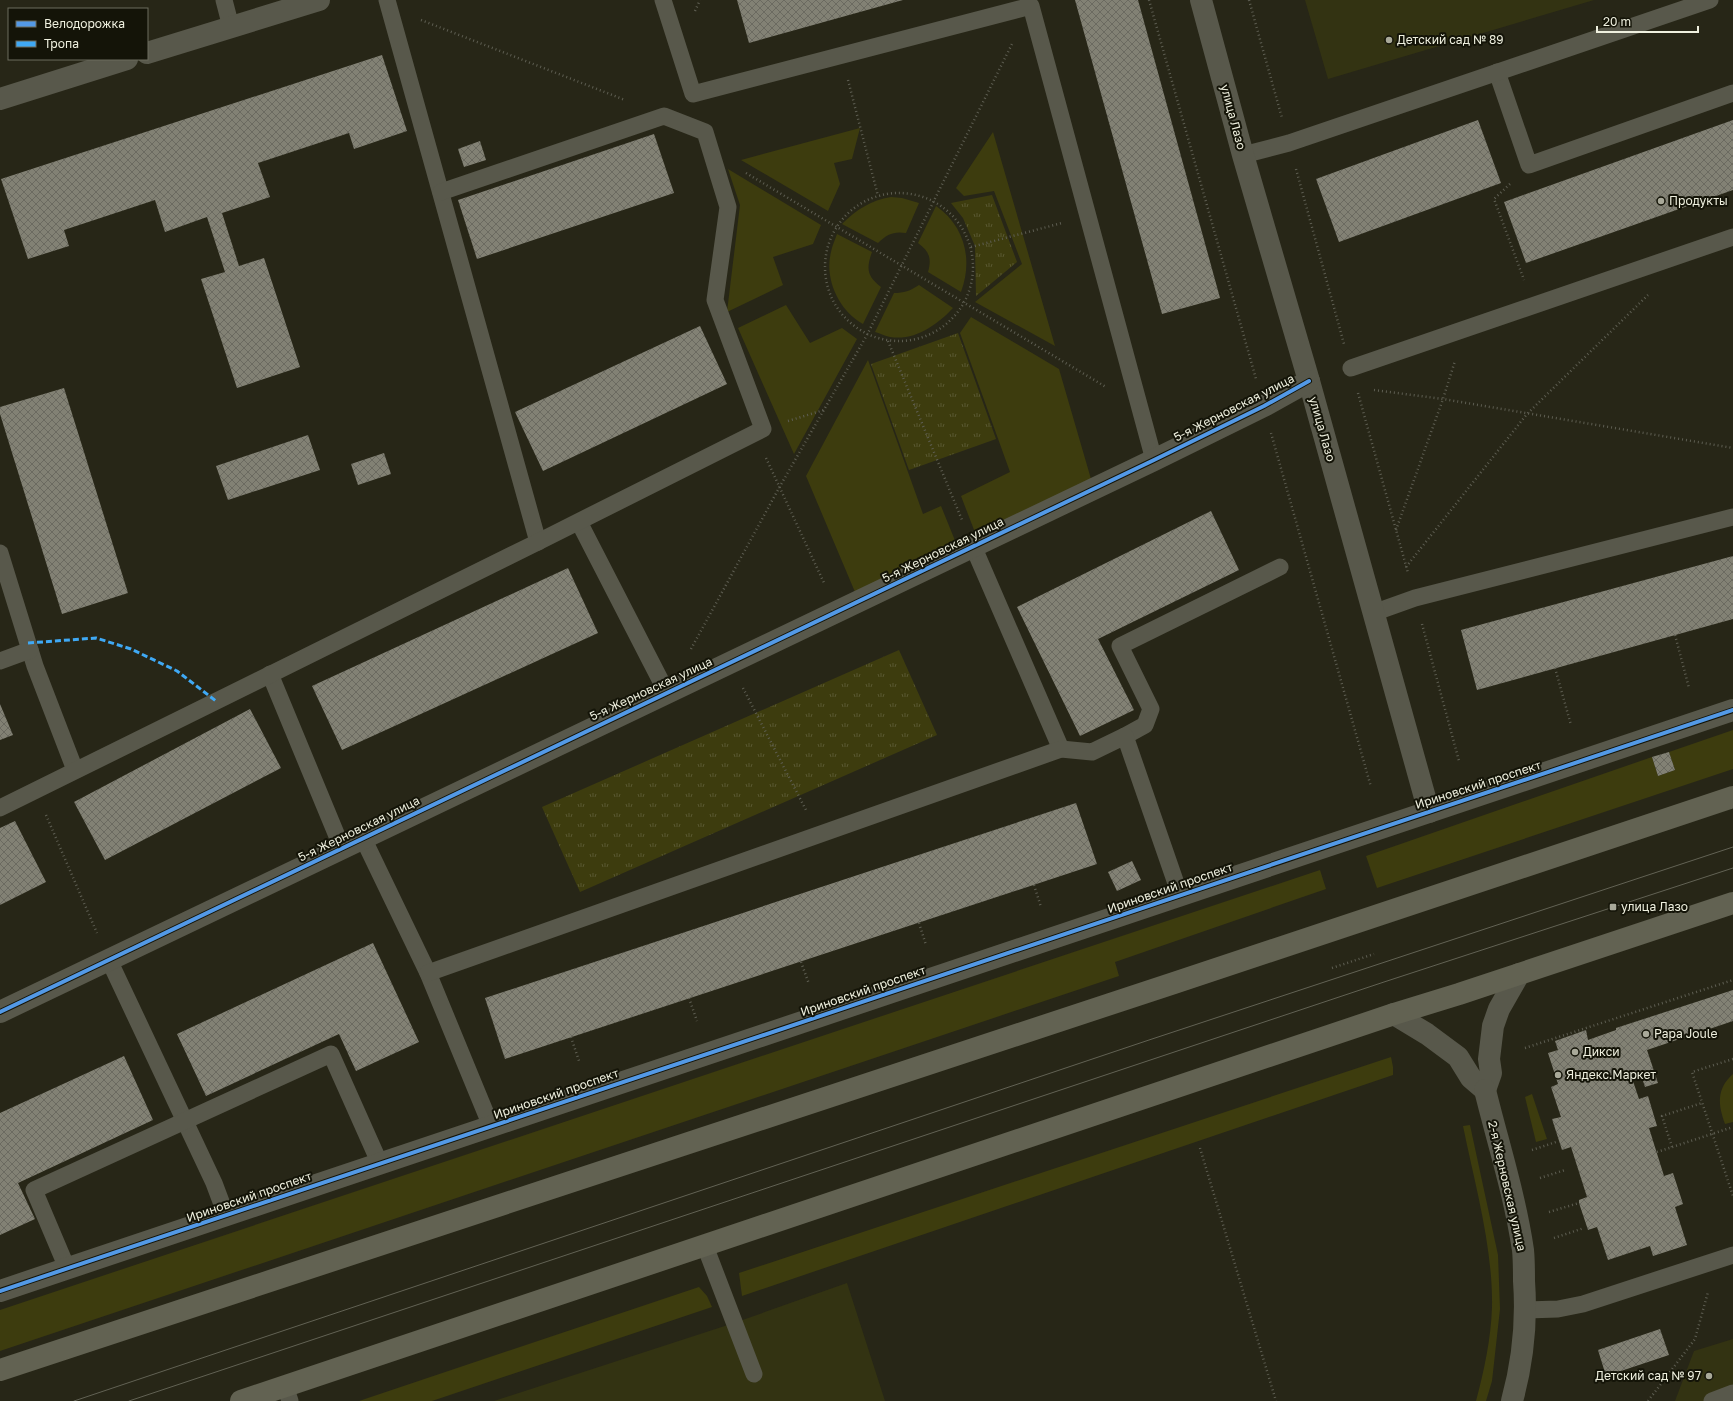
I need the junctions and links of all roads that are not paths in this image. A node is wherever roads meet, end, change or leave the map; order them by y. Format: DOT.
graph roads {
  1 [pos="224,0"];
  2 [pos="319,0"];
  3 [pos="663,0"];
  4 [pos="1201,0"];
  5 [pos="1710,0"];
  6 [pos="388,4"];
  7 [pos="231,27"];
  8 [pos="148,53"];
  9 [pos="124,60"];
  10 [pos="1497,72"];
  11 [pos="1733,93"];
  12 [pos="0,99"];
  13 [pos="1243,155"];
  14 [pos="441,192"];
  15 [pos="1733,237"];
  16 [pos="1351,368"];
  17 [pos="1309,382"];
  18 [pos="1154,460"];
  19 [pos="1733,517"];
  20 [pos="579,522"];
  21 [pos="538,542"];
  22 [pos="973,546"];
  23 [pos="0,553"];
  24 [pos="1280,567"];
  25 [pos="1373,613"];
  26 [pos="30,650"];
  27 [pos="0,661"];
  28 [pos="270,674"];
  29 [pos="667,693"];
  30 [pos="1733,710"];
  31 [pos="1125,736"];
  32 [pos="1061,749"];
  33 [pos="75,770"];
  34 [pos="1733,797"];
  35 [pos="0,808"];
  36 [pos="1429,812"];
  37 [pos="363,838"];
  38 [pos="342,848"];
  39 [pos="1180,895"];
  40 [pos="1733,903"];
  41 [pos="109,960"];
  42 [pos="428,974"];
  43 [pos="1520,974"];
  44 [pos="0,1012"];
  45 [pos="1394,1014"];
  46 [pos="1485,1090"];
  47 [pos="185,1121"];
  48 [pos="491,1126"];
  49 [pos="380,1164"];
  50 [pos="226,1216"];
  51 [pos="705,1246"];
  52 [pos="1733,1255"];
  53 [pos="67,1268"];
  54 [pos="0,1291"];
  55 [pos="1526,1310"];
  56 [pos="0,1370"];
  57 [pos="754,1374"];
  58 [pos="1733,1392"];
  59 [pos="288,1394"];
  60 [pos="241,1401"];
  61 [pos="1512,1401"];
  62 [pos="1712,1401"];
  1 -- 7 [label="lane"];
  2 -- 7 [label="street"];
  3 -- 18 [label="lane"];
  4 -- 13 [label="street, улица Лазо"];
  5 -- 10 [label="lane"];
  6 -- 14 [label="lane"];
  7 -- 8 [label="street"];
  9 -- 12 [label="street"];
  10 -- 11 [label="lane"];
  10 -- 13 [label="lane"];
  13 -- 17 [label="street, улица Лазо"];
  14 -- 20 [label="lane"];
  14 -- 21 [label="lane"];
  15 -- 16 [label="lane"];
  17 -- 18 [label="street, 5-я Жерновская улица"];
  17 -- 25 [label="street, улица Лазо"];
  18 -- 22 [label="street, 5-я Жерновская улица"];
  19 -- 25 [label="lane"];
  20 -- 21 [label="lane"];
  20 -- 29 [label="lane"];
  21 -- 28 [label="lane"];
  22 -- 29 [label="street, 5-я Жерновская улица"];
  22 -- 32 [label="lane"];
  23 -- 26 [label="lane"];
  24 -- 31 [label="lane"];
  25 -- 36 [label="street, улица Лазо"];
  26 -- 27 [label="lane"];
  26 -- 33 [label="lane"];
  28 -- 33 [label="lane"];
  28 -- 38 [label="lane"];
  29 -- 37 [label="street, 5-я Жерновская улица"];
  30 -- 36 [label="street, Ириновский проспект"];
  31 -- 32 [label="lane"];
  31 -- 39 [label="lane"];
  32 -- 42 [label="lane"];
  33 -- 35 [label="lane"];
  34 -- 56 [label="main road"];
  36 -- 39 [label="street, Ириновский проспект"];
  37 -- 38 [label="street, 5-я Жерновская улица"];
  37 -- 42 [label="lane"];
  38 -- 41 [label="street, 5-я Жерновская улица"];
  39 -- 48 [label="street, Ириновский проспект"];
  40 -- 43 [label="main road"];
  41 -- 44 [label="street, 5-я Жерновская улица"];
  41 -- 47 [label="lane"];
  42 -- 48 [label="lane"];
  43 -- 45 [label="main road"];
  43 -- 46 [label="street"];
  45 -- 46 [label="street"];
  45 -- 51 [label="main road"];
  46 -- 55 [label="street, 2-я Жерновская улица"];
  47 -- 49 [label="lane"];
  47 -- 50 [label="lane"];
  47 -- 53 [label="lane"];
  48 -- 49 [label="street, Ириновский проспект"];
  49 -- 50 [label="street, Ириновский проспект"];
  50 -- 53 [label="street, Ириновский проспект"];
  51 -- 57 [label="lane"];
  51 -- 59 [label="main road"];
  52 -- 55 [label="lane"];
  53 -- 54 [label="street, Ириновский проспект"];
  55 -- 61 [label="street, 2-я Жерновская улица"];
  58 -- 62 [label="lane"];
  59 -- 60 [label="main road"];
}
